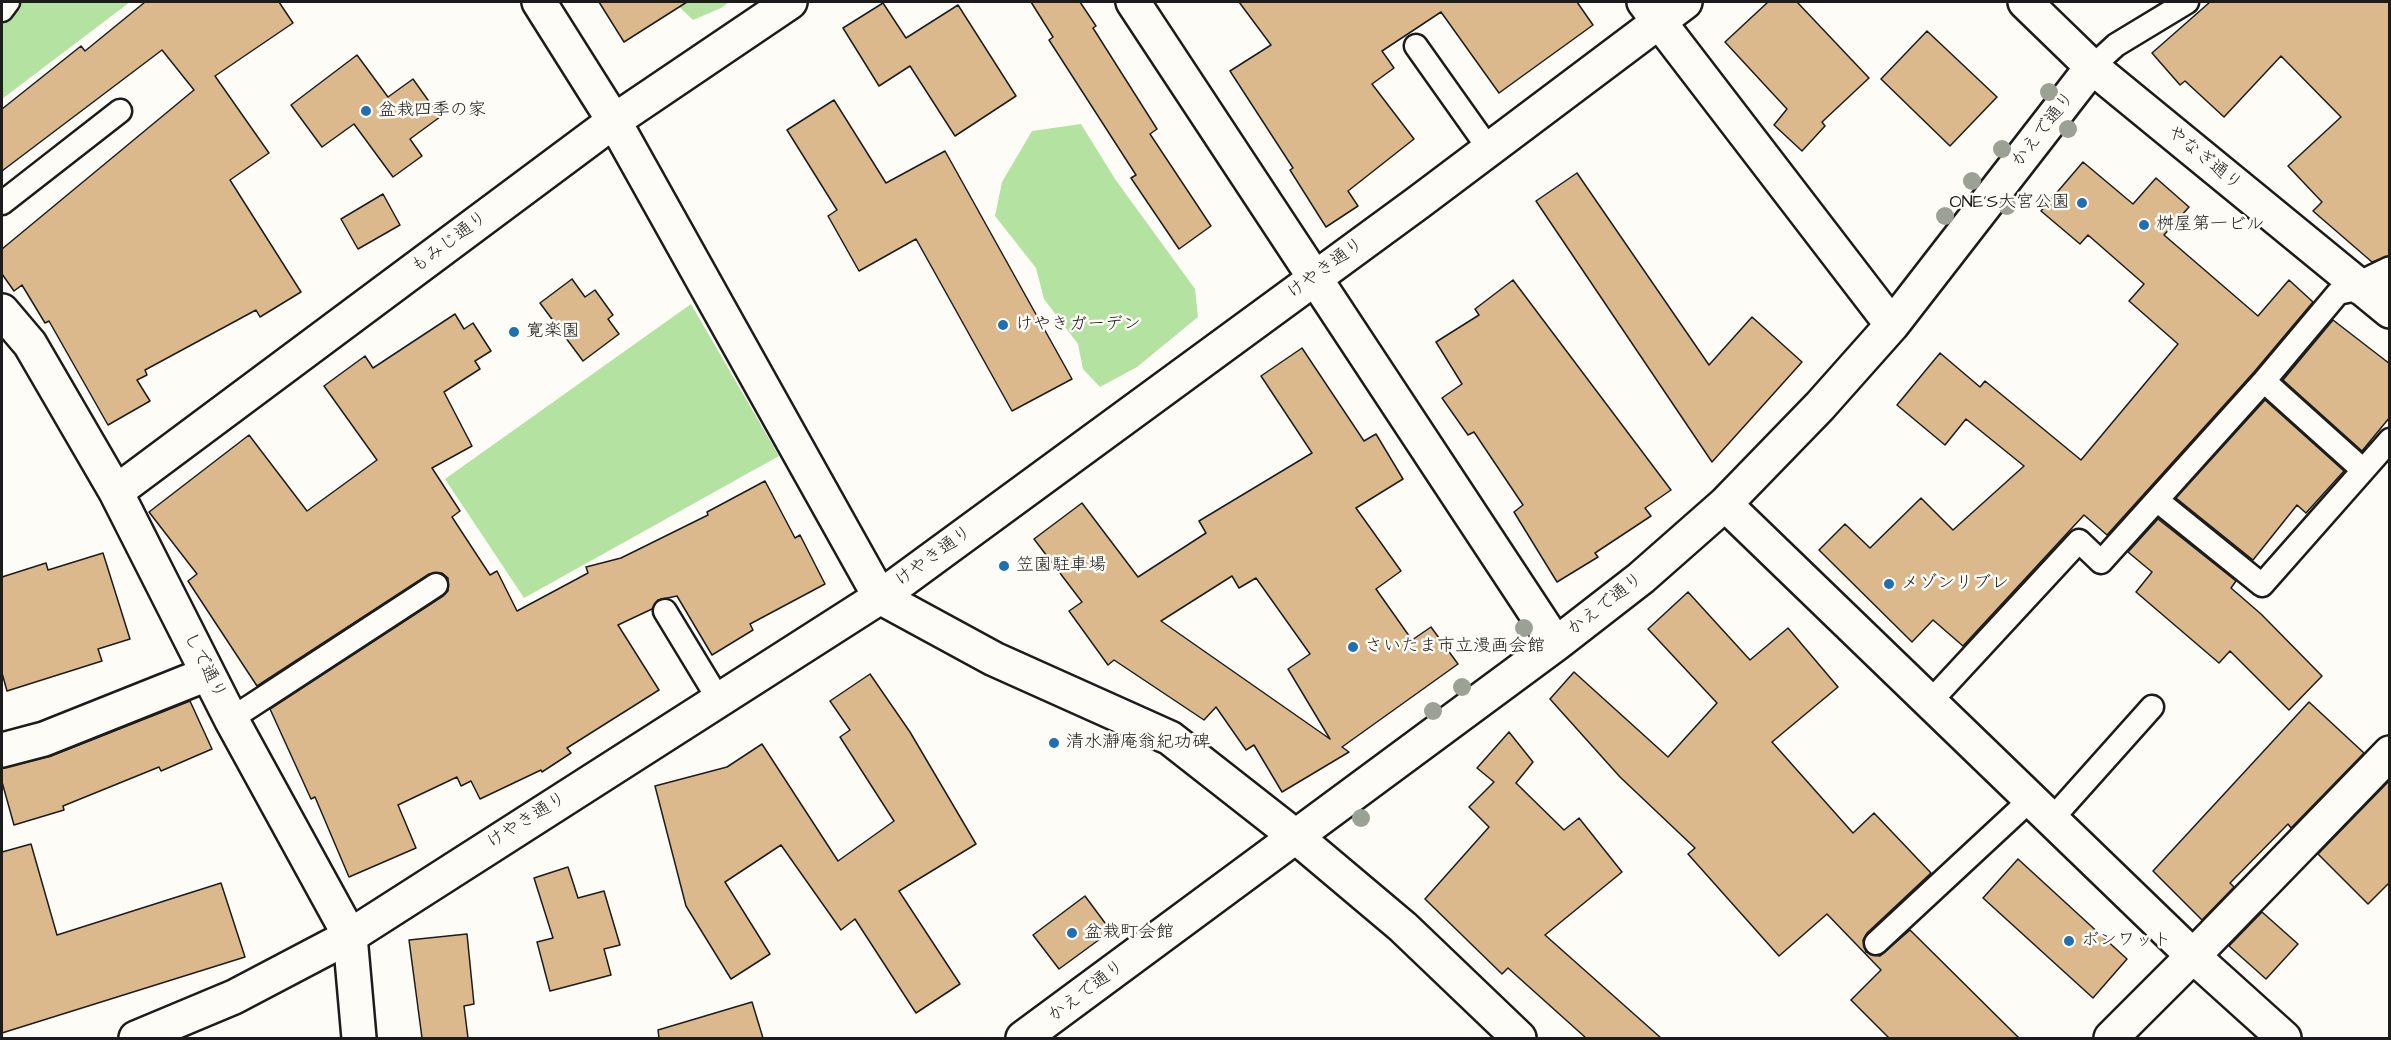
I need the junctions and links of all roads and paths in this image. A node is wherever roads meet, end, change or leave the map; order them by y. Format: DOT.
graph roads {
  1 [pos="8,2"];
  2 [pos="539,2"];
  3 [pos="790,2"];
  4 [pos="1133,2"];
  5 [pos="1685,2"];
  6 [pos="2025,2"];
  7 [pos="2187,2"];
  8 [pos="2,10"];
  9 [pos="1651,12"];
  10 [pos="1416,46"];
  11 [pos="2092,68"];
  12 [pos="120,111"];
  13 [pos="614,121"];
  14 [pos="1489,150"];
  15 [pos="2,203"];
  16 [pos="1316,276"];
  17 [pos="2375,281"];
  18 [pos="2390,310"];
  19 [pos="2,311"];
  20 [pos="1892,325"];
  21 [pos="2264,381"];
  22 [pos="2390,440"];
  23 [pos="2363,470"];
  24 [pos="116,492"];
  25 [pos="2158,501"];
  26 [pos="1725,504"];
  27 [pos="436,585"];
  28 [pos="880,597"];
  29 [pos="665,610"];
  30 [pos="1556,644"];
  31 [pos="207,674"];
  32 [pos="718,700"];
  33 [pos="1929,703"];
  34 [pos="2152,707"];
  35 [pos="231,719"];
  36 [pos="2,750"];
  37 [pos="2390,753"];
  38 [pos="2040,810"];
  39 [pos="1295,836"];
  40 [pos="350,936"];
  41 [pos="1876,943"];
  42 [pos="2193,956"];
  43 [pos="136,1038"];
  44 [pos="359,1038"];
  45 [pos="1023,1038"];
  46 [pos="1519,1038"];
  47 [pos="2111,1038"];
  48 [pos="2284,1038"];
  1 -- 8 [label="lane"];
  2 -- 13 [label="street"];
  3 -- 13 [label="street, もみじ通り"];
  4 -- 16 [label="street"];
  5 -- 9 [label="street, けやき通り"];
  6 -- 11 [label="street, やなぎ通り"];
  7 -- 11 [label="lane"];
  9 -- 14 [label="street, けやき通り"];
  9 -- 20 [label="street"];
  10 -- 14 [label="lane"];
  11 -- 17 [label="street, やなぎ通り"];
  11 -- 20 [label="street, かえで通り"];
  12 -- 15 [label="lane"];
  13 -- 24 [label="street, もみじ通り"];
  13 -- 28 [label="street"];
  14 -- 16 [label="street, けやき通り"];
  16 -- 28 [label="street, けやき通り"];
  16 -- 30 [label="street"];
  17 -- 18 [label="street, やなぎ通り"];
  17 -- 21 [label="lane"];
  19 -- 24 [label="street, しで通り"];
  20 -- 26 [label="street, かえで通り"];
  21 -- 23 [label="lane"];
  21 -- 25 [label="lane"];
  22 -- 23 [label="lane"];
  23 -- 25 [label="lane"];
  24 -- 31 [label="street, しで通り"];
  25 -- 33 [label="lane"];
  26 -- 30 [label="street, かえで通り"];
  26 -- 33 [label="street"];
  27 -- 35 [label="lane"];
  28 -- 32 [label="street, けやき通り"];
  28 -- 39 [label="street"];
  29 -- 32 [label="lane"];
  30 -- 39 [label="street, かえで通り"];
  31 -- 35 [label="street, しで通り"];
  31 -- 36 [label="street"];
  32 -- 40 [label="street, けやき通り"];
  33 -- 38 [label="street"];
  34 -- 38 [label="lane"];
  35 -- 40 [label="street, しで通り"];
  37 -- 42 [label="street"];
  38 -- 41 [label="lane"];
  38 -- 42 [label="street"];
  39 -- 45 [label="street, かえで通り"];
  39 -- 46 [label="street"];
  40 -- 43 [label="street, けやき通り"];
  40 -- 44 [label="street, しで通り"];
  42 -- 47 [label="street"];
  42 -- 48 [label="street"];
}
